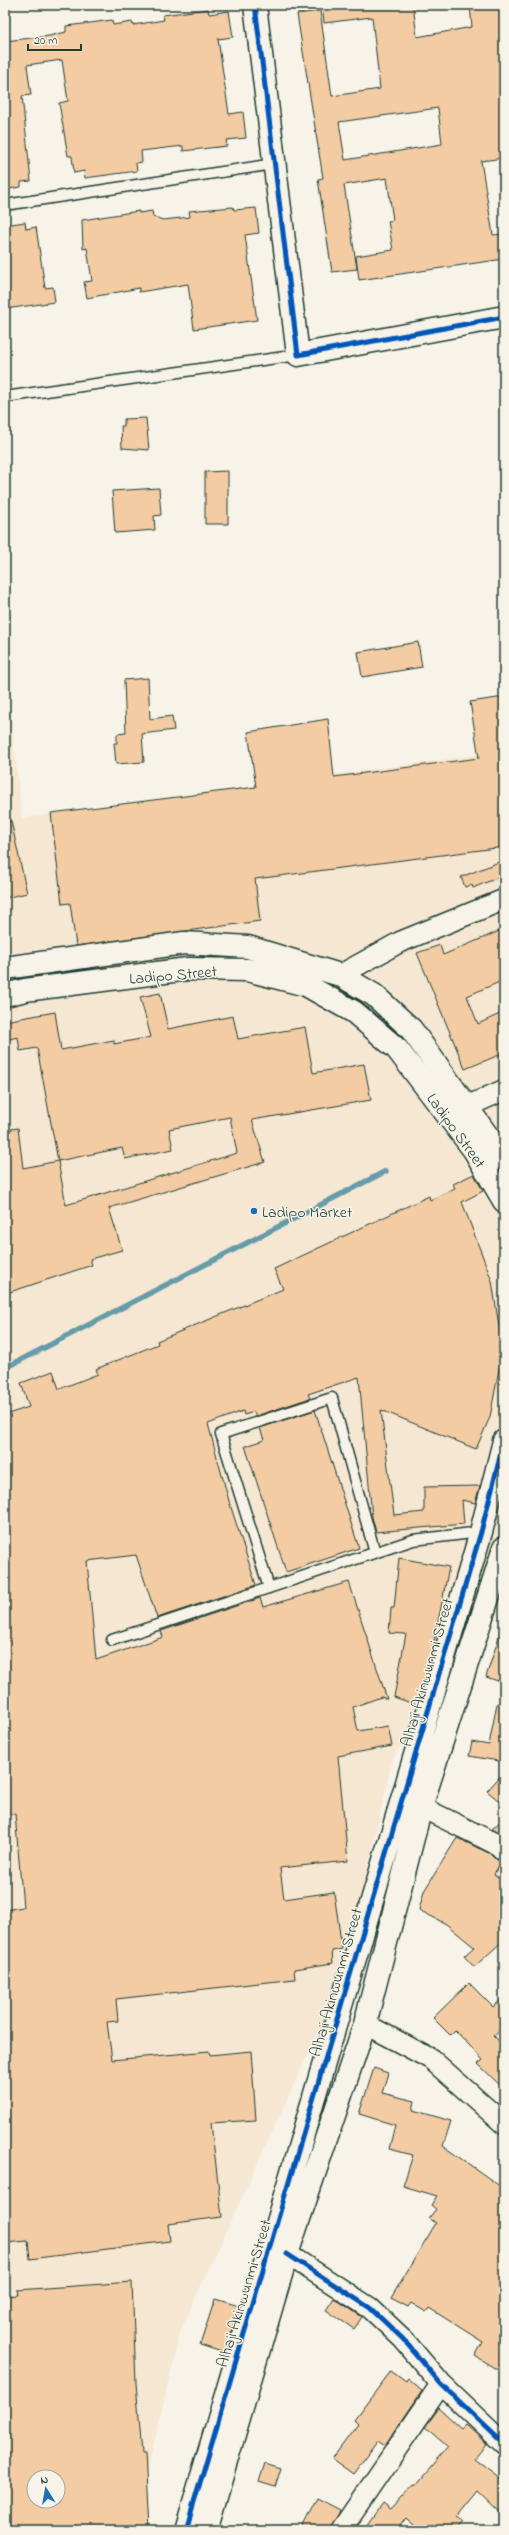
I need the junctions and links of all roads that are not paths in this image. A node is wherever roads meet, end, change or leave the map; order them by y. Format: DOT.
graph roads {
  1 [pos="255,5"];
  2 [pos="274,164"];
  3 [pos="5,205"];
  4 [pos="504,317"];
  5 [pos="298,355"];
  6 [pos="5,397"];
  7 [pos="503,900"];
  8 [pos="5,968"];
  9 [pos="340,975"];
  10 [pos="5,995"];
  11 [pos="504,1090"];
  12 [pos="468,1106"];
  13 [pos="504,1160"];
  14 [pos="504,1201"];
  15 [pos="504,1441"];
  16 [pos="481,1532"];
  17 [pos="504,1548"];
  18 [pos="375,1552"];
  19 [pos="500,1578"];
  20 [pos="270,1588"];
  21 [pos="112,1640"];
  22 [pos="421,1807"];
  23 [pos="504,1851"];
  24 [pos="365,2024"];
  25 [pos="504,2124"];
  26 [pos="288,2254"];
  27 [pos="441,2384"];
  28 [pos="504,2444"];
  29 [pos="186,2530"];
  30 [pos="206,2530"];
  31 [pos="341,2530"];
  1 -- 2 [label="street"];
  2 -- 3 [label="lane"];
  2 -- 5 [label="street"];
  4 -- 5 [label="street"];
  5 -- 6 [label="lane"];
  7 -- 9 [label="street"];
  8 -- 9 [label="street, Ladipo Street"];
  9 -- 12 [label="street, Ladipo Street"];
  10 -- 14 [label="street, Ladipo Street"];
  11 -- 12 [label="street"];
  12 -- 13 [label="street, Ladipo Street"];
  15 -- 16 [label="street, Alhaji Akinwunmi Street"];
  16 -- 18 [label="lane"];
  16 -- 29 [label="street, Alhaji Akinwunmi Street"];
  17 -- 19 [label="street, Alhaji Akinwunmi Street"];
  18 -- 20 [label="lane"];
  18 -- 20 [label="lane"];
  19 -- 22 [label="street, Alhaji Akinwunmi Street"];
  20 -- 21 [label="lane"];
  22 -- 23 [label="street"];
  22 -- 24 [label="street, Alhaji Akinwunmi Street"];
  24 -- 25 [label="street"];
  24 -- 26 [label="street, Alhaji Akinwunmi Street"];
  26 -- 27 [label="street"];
  26 -- 30 [label="street, Alhaji Akinwunmi Street"];
  27 -- 28 [label="street"];
  27 -- 31 [label="street"];
}
